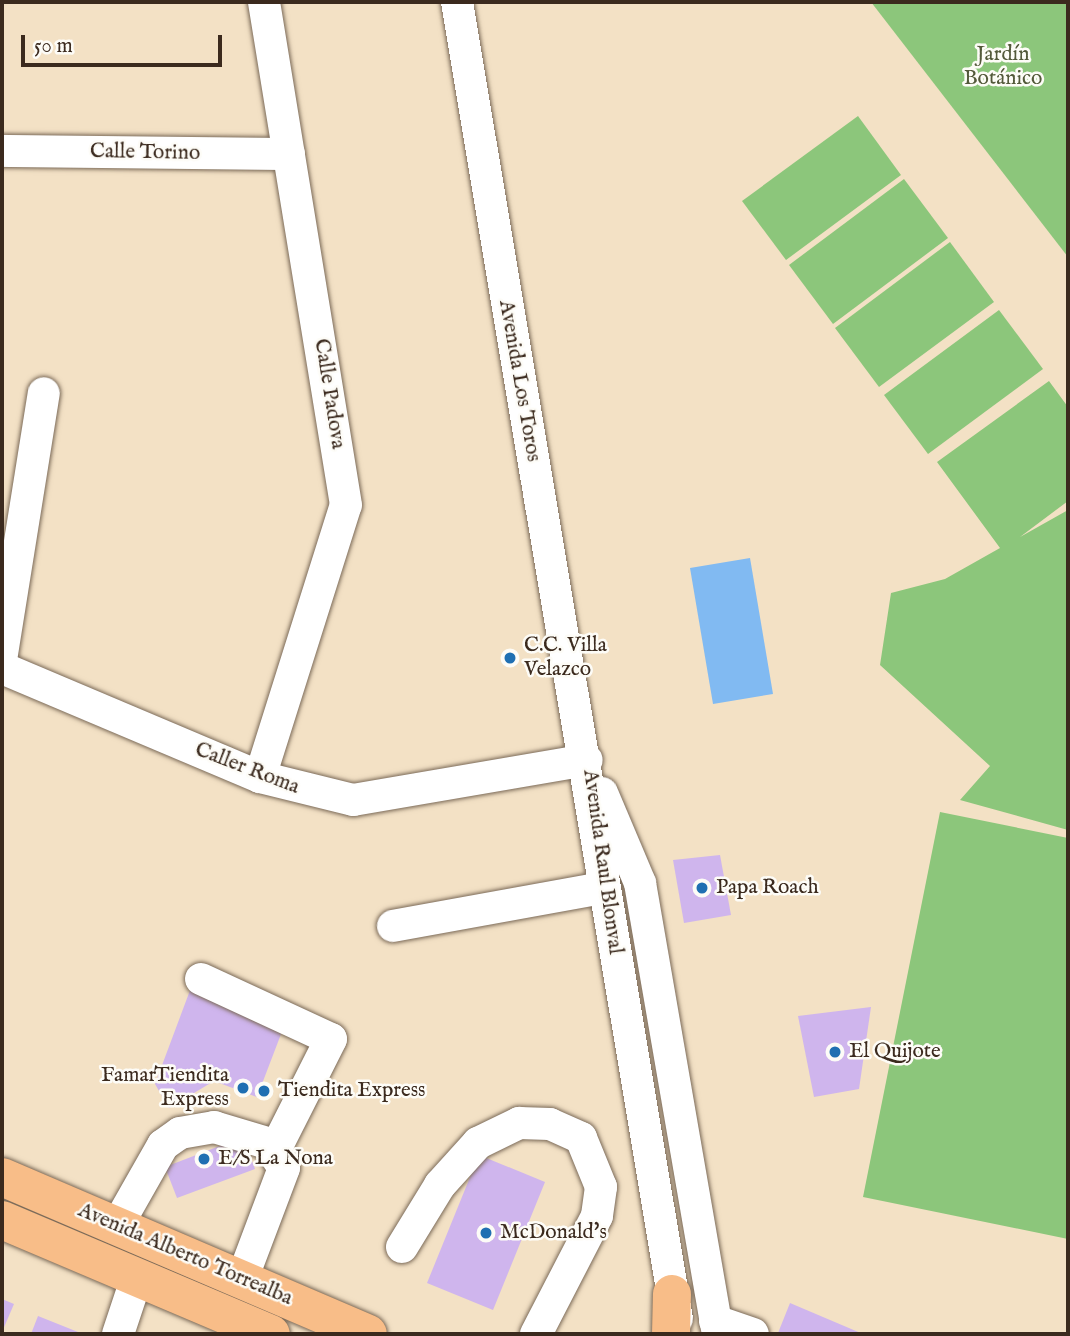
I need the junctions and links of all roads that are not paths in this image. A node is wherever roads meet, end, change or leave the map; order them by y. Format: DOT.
graph roads {
  1 [pos="264,2"];
  2 [pos="457,2"];
  3 [pos="2,151"];
  4 [pos="289,154"];
  5 [pos="44,393"];
  6 [pos="2,654"];
  7 [pos="2,668"];
  8 [pos="587,760"];
  9 [pos="260,777"];
  10 [pos="602,888"];
  11 [pos="393,926"];
  12 [pos="201,979"];
  13 [pos="275,1150"];
  14 [pos="2,1177"];
  15 [pos="2,1220"];
  16 [pos="117,1226"];
  17 [pos="402,1247"];
  18 [pos="137,1277"];
  19 [pos="242,1279"];
  20 [pos="672,1294"];
  21 [pos="716,1328"];
  22 [pos="118,1334"];
  23 [pos="271,1334"];
  24 [pos="368,1334"];
  25 [pos="536,1334"];
  26 [pos="671,1334"];
  27 [pos="680,1334"];
  28 [pos="754,1334"];
  1 -- 4 [label="street, Calle Padova"];
  2 -- 8 [label="street, Avenida Los Toros"];
  3 -- 4 [label="street, Calle Torino"];
  4 -- 9 [label="street, Calle Padova"];
  5 -- 6 [label="street"];
  7 -- 9 [label="street, Caller Roma"];
  8 -- 9 [label="street, Caller Roma"];
  8 -- 10 [label="street, Avenida Raul Blonval"];
  8 -- 21 [label="street, Avenida Raul Blonval"];
  10 -- 11 [label="street"];
  10 -- 20 [label="street, Avenida Raul Blonval"];
  12 -- 13 [label="street"];
  13 -- 16 [label="street"];
  13 -- 19 [label="street"];
  14 -- 16 [label="main road, Avenida Alberto Torrealba"];
  15 -- 18 [label="main road, Avenida Alberto Torrealba"];
  16 -- 19 [label="main road, Avenida Alberto Torrealba"];
  17 -- 25 [label="street"];
  18 -- 22 [label="street"];
  18 -- 23 [label="main road, Avenida Alberto Torrealba"];
  19 -- 24 [label="main road, Avenida Alberto Torrealba"];
  20 -- 26 [label="main road"];
  20 -- 27 [label="street, Avenida Raul Blonval"];
  21 -- 28 [label="street"];
}
